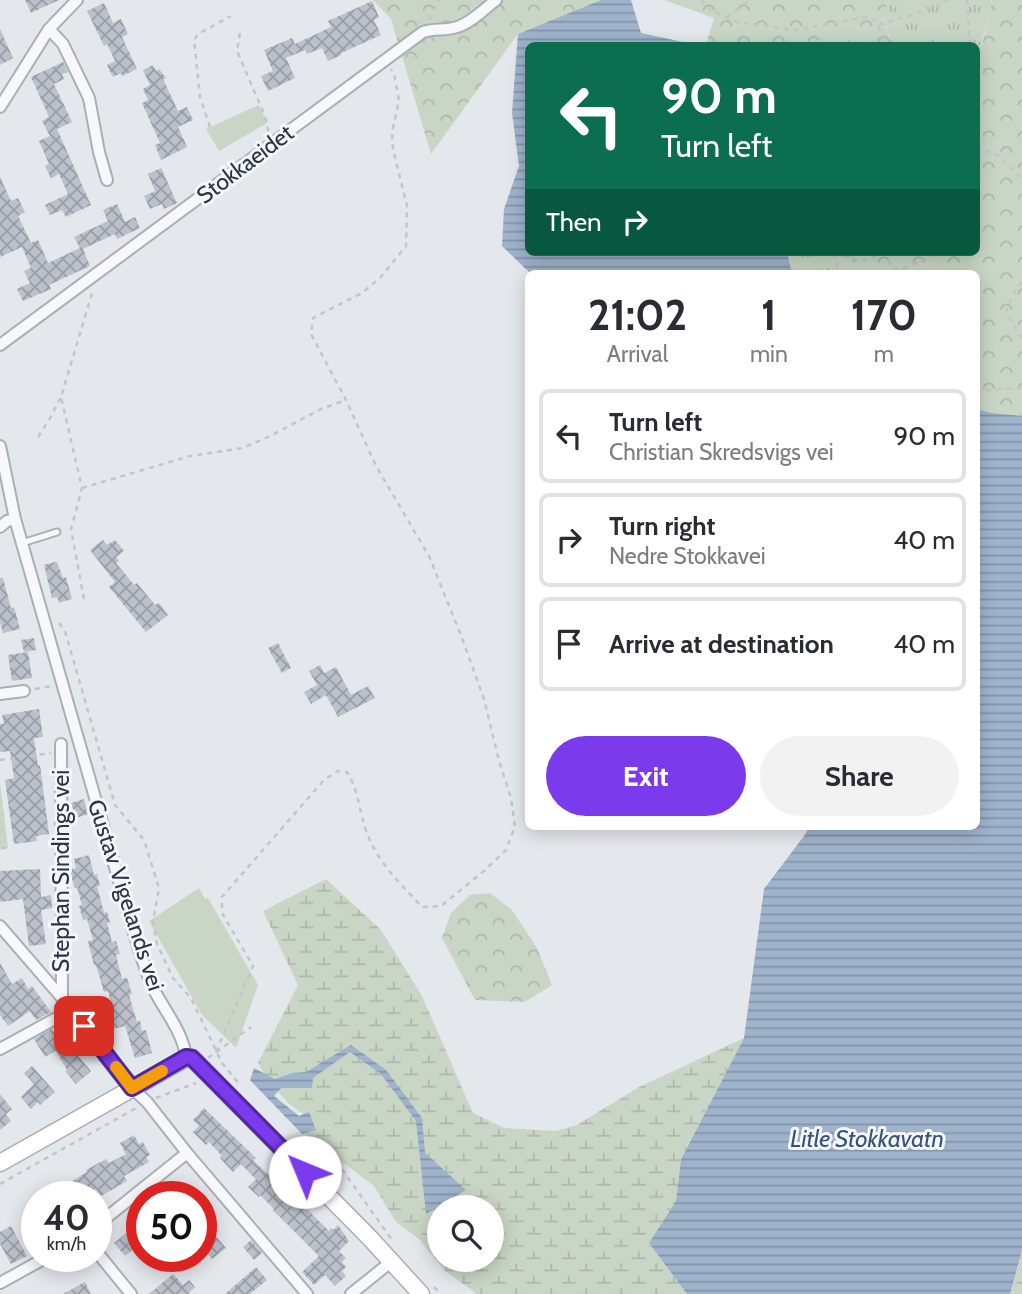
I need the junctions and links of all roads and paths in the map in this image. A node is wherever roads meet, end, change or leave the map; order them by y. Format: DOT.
graph roads {
  1 [pos="77,0"];
  2 [pos="439,0"];
  3 [pos="496,0"];
  4 [pos="701,0"];
  5 [pos="750,0"];
  6 [pos="948,0"];
  7 [pos="967,0"];
  8 [pos="231,16"];
  9 [pos="726,17"];
  10 [pos="879,25"];
  11 [pos="49,29"];
  12 [pos="423,32"];
  13 [pos="240,33"];
  14 [pos="882,42"];
  15 [pos="970,42"];
  16 [pos="385,60"];
  17 [pos="0,107"];
  18 [pos="210,127"];
  19 [pos="278,140"];
  20 [pos="980,149"];
  21 [pos="1022,178"];
  22 [pos="107,180"];
  23 [pos="843,256"];
  24 [pos="876,256"];
  25 [pos="884,256"];
  26 [pos="932,256"];
  27 [pos="98,273"];
  28 [pos="1022,282"];
  29 [pos="1022,338"];
  30 [pos="0,345"];
  31 [pos="1022,388"];
  32 [pos="980,391"];
  33 [pos="61,397"];
  34 [pos="346,400"];
  35 [pos="38,436"];
  36 [pos="0,446"];
  37 [pos="82,488"];
  38 [pos="15,519"];
  39 [pos="0,527"];
  40 [pos="57,532"];
  41 [pos="22,543"];
  42 [pos="84,600"];
  43 [pos="59,623"];
  44 [pos="52,687"];
  45 [pos="24,691"];
  46 [pos="0,694"];
  47 [pos="61,748"];
  48 [pos="0,760"];
  49 [pos="0,926"];
  50 [pos="62,998"];
  51 [pos="71,1010"];
  52 [pos="251,1027"];
  53 [pos="0,1049"];
  54 [pos="216,1052"];
  55 [pos="195,1068"];
  56 [pos="132,1088"];
  57 [pos="247,1092"];
  58 [pos="147,1102"];
  59 [pos="299,1144"];
  60 [pos="187,1153"];
  61 [pos="0,1163"];
  62 [pos="0,1184"];
  63 [pos="112,1213"];
  64 [pos="394,1254"];
  65 [pos="21,1271"];
  66 [pos="112,1271"];
  67 [pos="0,1283"];
  68 [pos="427,1290"];
  69 [pos="131,1294"];
  70 [pos="307,1294"];
  71 [pos="351,1294"];
  72 [pos="441,1294"];
  1 -- 11 [label="street"];
  2 -- 12 [label="path"];
  3 -- 12 [label="street, Stokkaeidet"];
  4 -- 9 [label="path"];
  5 -- 9 [label="path"];
  6 -- 10 [label="path"];
  7 -- 15 [label="path"];
  8 -- 18 [label="path"];
  9 -- 10 [label="path"];
  10 -- 14 [label="path"];
  11 -- 17 [label="street"];
  11 -- 22 [label="street"];
  12 -- 16 [label="street, Stokkaeidet"];
  13 -- 19 [label="path"];
  16 -- 19 [label="street, Stokkaeidet"];
  16 -- 34 [label="path"];
  19 -- 27 [label="street, Stokkaeidet"];
  20 -- 21 [label="path"];
  23 -- 24 [label="path"];
  25 -- 26 [label="path"];
  27 -- 30 [label="street, Stokkaeidet"];
  27 -- 33 [label="path"];
  28 -- 29 [label="path"];
  31 -- 32 [label="path"];
  33 -- 35 [label="path"];
  33 -- 37 [label="path"];
  34 -- 37 [label="path"];
  34 -- 54 [label="path"];
  36 -- 38 [label="street, Gustav Vigelands vei"];
  37 -- 42 [label="path"];
  38 -- 39 [label="street"];
  38 -- 41 [label="street, Gustav Vigelands vei"];
  40 -- 41 [label="lane"];
  41 -- 55 [label="street, Gustav Vigelands vei"];
  43 -- 54 [label="path"];
  44 -- 45 [label="path"];
  45 -- 46 [label="street"];
  47 -- 48 [label="path"];
  47 -- 50 [label="street, Stephan Sindings vei"];
  49 -- 50 [label="street"];
  50 -- 51 [label="street"];
  51 -- 53 [label="street"];
  51 -- 56 [label="street"];
  52 -- 54 [label="path"];
  54 -- 55 [label="path"];
  54 -- 57 [label="path"];
  55 -- 56 [label="main road"];
  55 -- 58 [label="path"];
  55 -- 64 [label="main road, Gustav Vigelands vei"];
  56 -- 58 [label="street"];
  56 -- 61 [label="main road"];
  58 -- 60 [label="street"];
  58 -- 62 [label="path"];
  59 -- 64 [label="path"];
  60 -- 63 [label="street"];
  60 -- 70 [label="street"];
  64 -- 68 [label="main road, Gustav Vigelands vei"];
  64 -- 71 [label="street"];
  65 -- 67 [label="street"];
  66 -- 69 [label="street"];
  68 -- 72 [label="path"];
}
